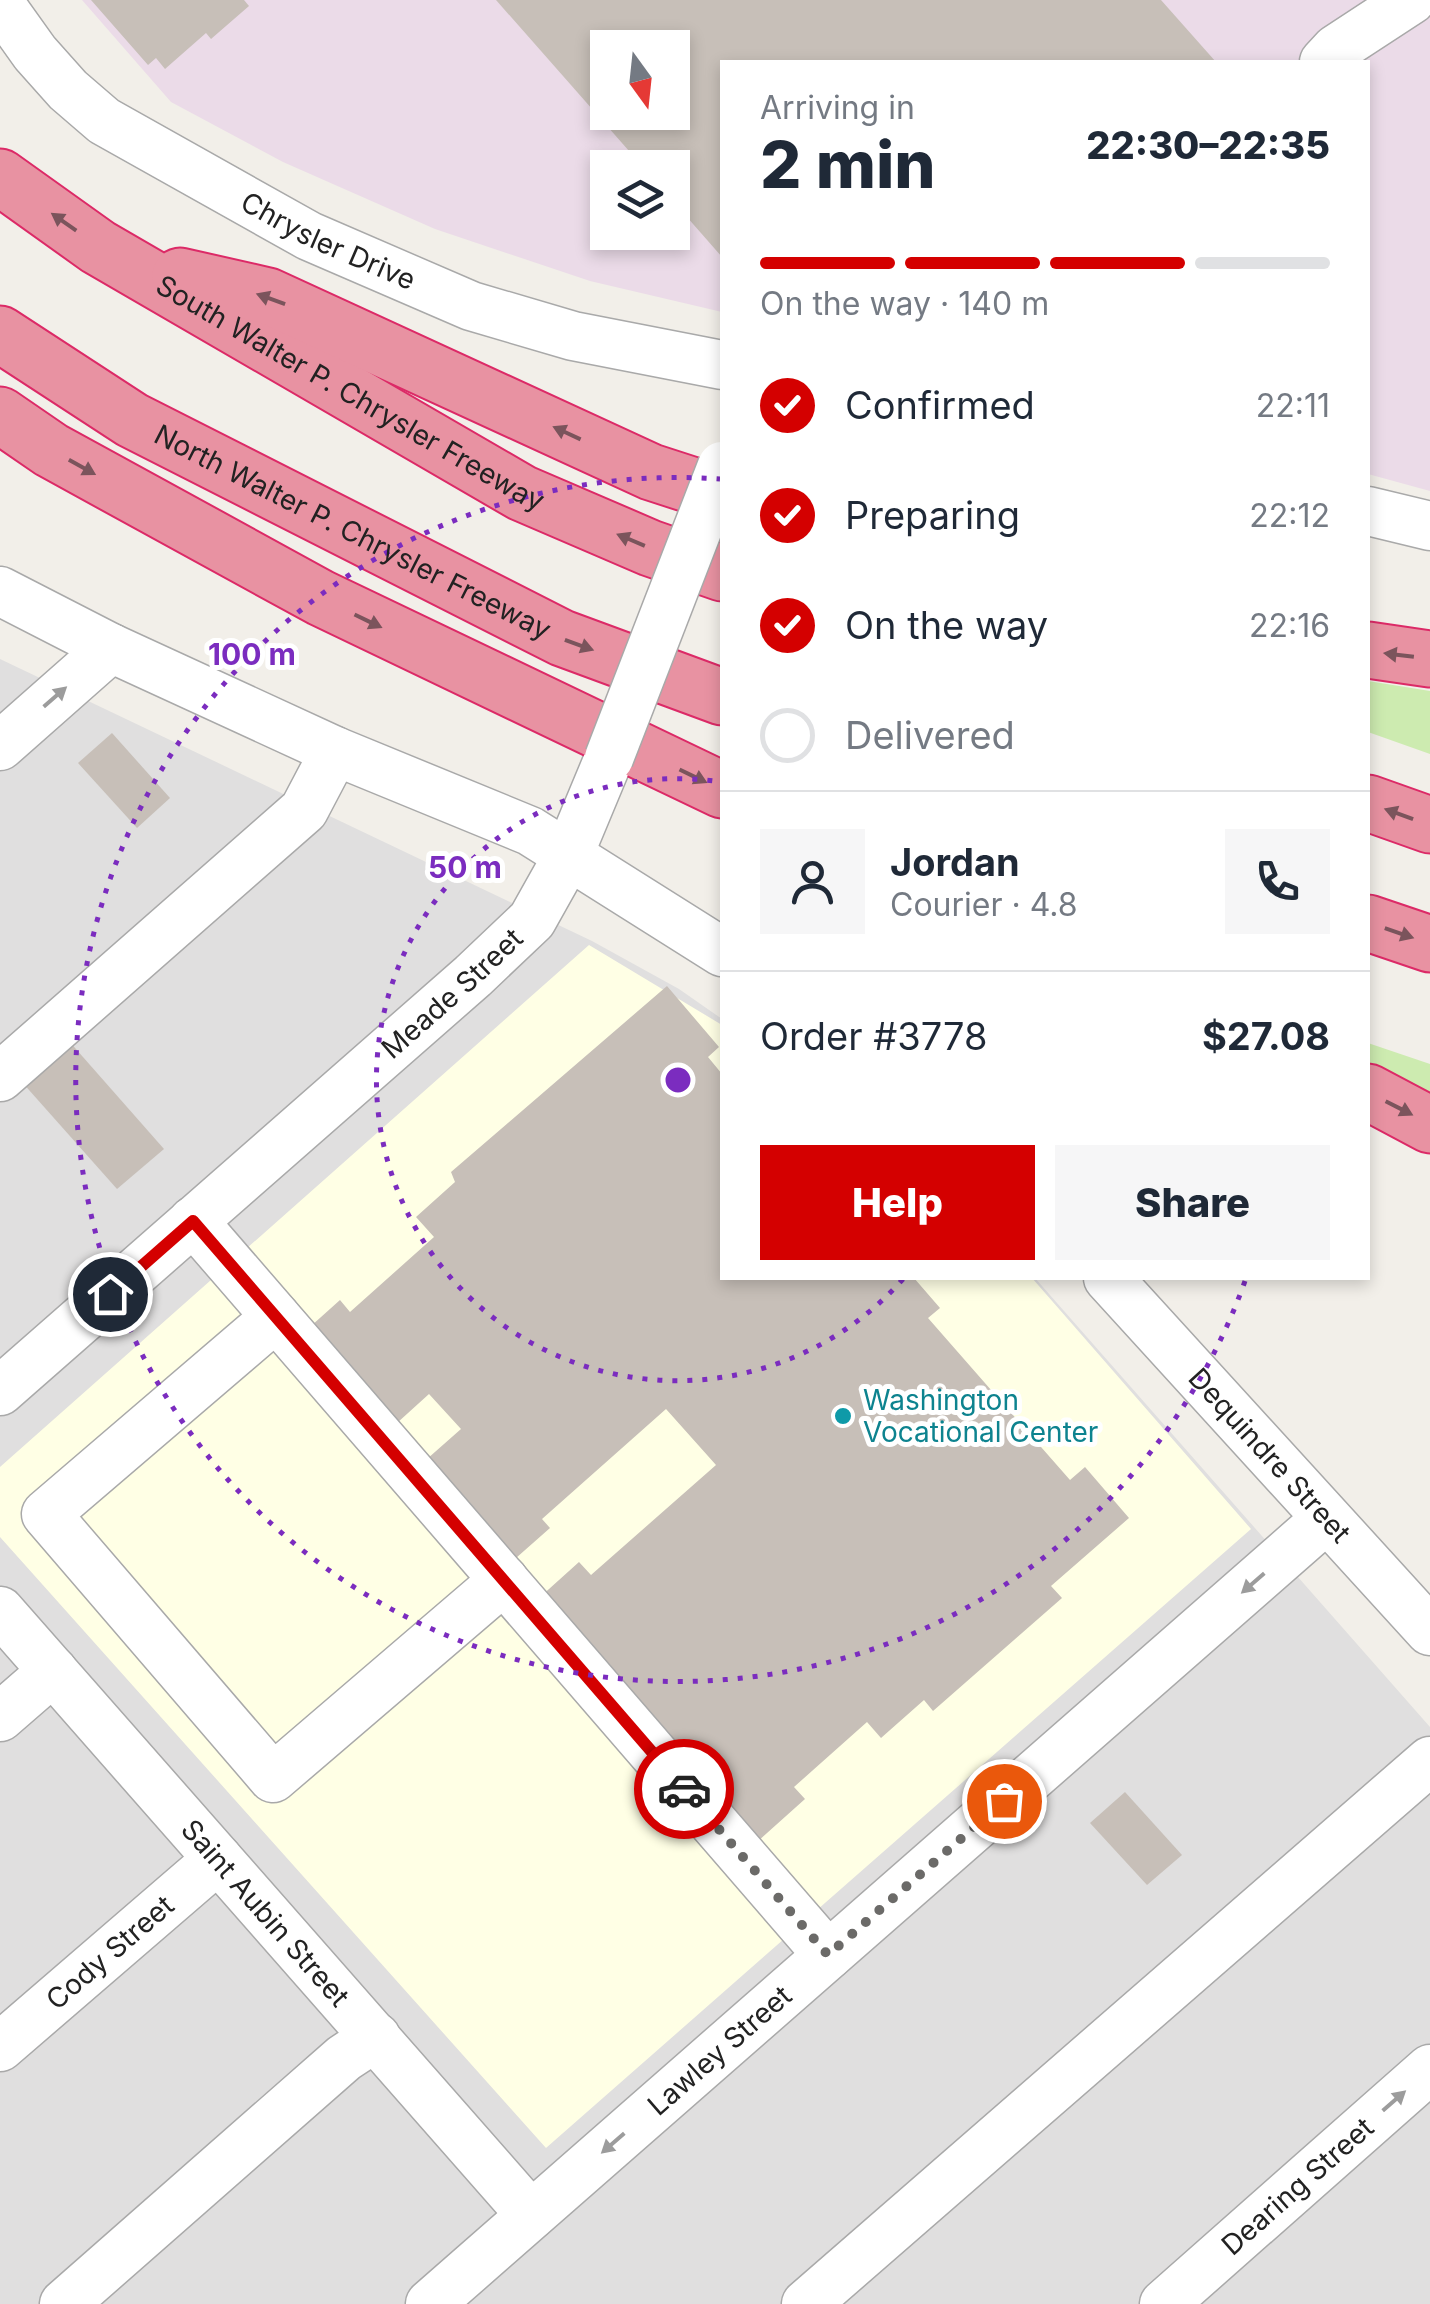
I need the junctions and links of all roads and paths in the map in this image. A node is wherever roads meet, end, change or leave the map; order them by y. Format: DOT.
graph roads {
  1 [pos="1410,0"];
  2 [pos="0,4"];
  3 [pos="1326,60"];
  4 [pos="0,177"];
  5 [pos="130,266"];
  6 [pos="0,334"];
  7 [pos="720,365"];
  8 [pos="0,414"];
  9 [pos="720,471"];
  10 [pos="720,494"];
  11 [pos="1370,512"];
  12 [pos="1430,526"];
  13 [pos="720,573"];
  14 [pos="0,591"];
  15 [pos="110,648"];
  16 [pos="1370,650"];
  17 [pos="1430,659"];
  18 [pos="720,697"];
  19 [pos="0,746"];
  20 [pos="335,751"];
  21 [pos="720,789"];
  22 [pos="1370,803"];
  23 [pos="1430,825"];
  24 [pos="569,854"];
  25 [pos="1370,924"];
  26 [pos="1430,944"];
  27 [pos="720,951"];
  28 [pos="0,1076"];
  29 [pos="1370,1093"];
  30 [pos="1430,1125"];
  31 [pos="193,1221"];
  32 [pos="1115,1286"];
  33 [pos="276,1317"];
  34 [pos="0,1391"];
  35 [pos="1326,1519"];
  36 [pos="504,1580"];
  37 [pos="0,1611"];
  38 [pos="1430,1631"];
  39 [pos="53,1671"];
  40 [pos="0,1717"];
  41 [pos="1430,1761"];
  42 [pos="218,1859"];
  43 [pos="828,1955"];
  44 [pos="376,2037"];
  45 [pos="0,2047"];
  46 [pos="1430,2069"];
  47 [pos="531,2215"];
  48 [pos="64,2304"];
  49 [pos="430,2304"];
  50 [pos="806,2304"];
  51 [pos="1164,2304"];
  1 -- 3 [label="street"];
  2 -- 7 [label="street, Chrysler Drive"];
  5 -- 4 [label="highway, South Walter P. Chrysler Freeway, one-way"];
  10 -- 5 [label="highway, one-way"];
  13 -- 5 [label="highway, South Walter P. Chrysler Freeway, one-way"];
  6 -- 18 [label="highway, North Walter P. Chrysler Freeway, one-way"];
  8 -- 21 [label="highway, one-way"];
  9 -- 24 [label="street, Meade Street, bridge"];
  11 -- 12 [label="street"];
  14 -- 15 [label="street"];
  19 -- 15 [label="street, one-way"];
  15 -- 20 [label="street"];
  17 -- 16 [label="highway, one-way"];
  20 -- 24 [label="street"];
  20 -- 28 [label="street"];
  23 -- 22 [label="highway, one-way"];
  24 -- 27 [label="street"];
  24 -- 31 [label="street, Meade Street"];
  25 -- 26 [label="highway, one-way"];
  29 -- 30 [label="highway, one-way"];
  31 -- 33 [label="street"];
  31 -- 34 [label="street, Meade Street"];
  32 -- 35 [label="street, Dequindre Street"];
  33 -- 36 [label="street"];
  33 -- 36 [label="street"];
  35 -- 38 [label="street, Dequindre Street"];
  35 -- 43 [label="street, Lawley Street, one-way"];
  36 -- 43 [label="street"];
  37 -- 39 [label="street, Saint Aubin Street"];
  39 -- 40 [label="street"];
  39 -- 42 [label="street, Saint Aubin Street"];
  41 -- 50 [label="street"];
  42 -- 44 [label="street, Saint Aubin Street"];
  42 -- 45 [label="street, Cody Street"];
  43 -- 47 [label="street, Lawley Street, one-way"];
  44 -- 47 [label="street, Saint Aubin Street"];
  44 -- 48 [label="street"];
  51 -- 46 [label="street, Dearing Street, one-way"];
  47 -- 49 [label="street, Lawley Street"];
}
